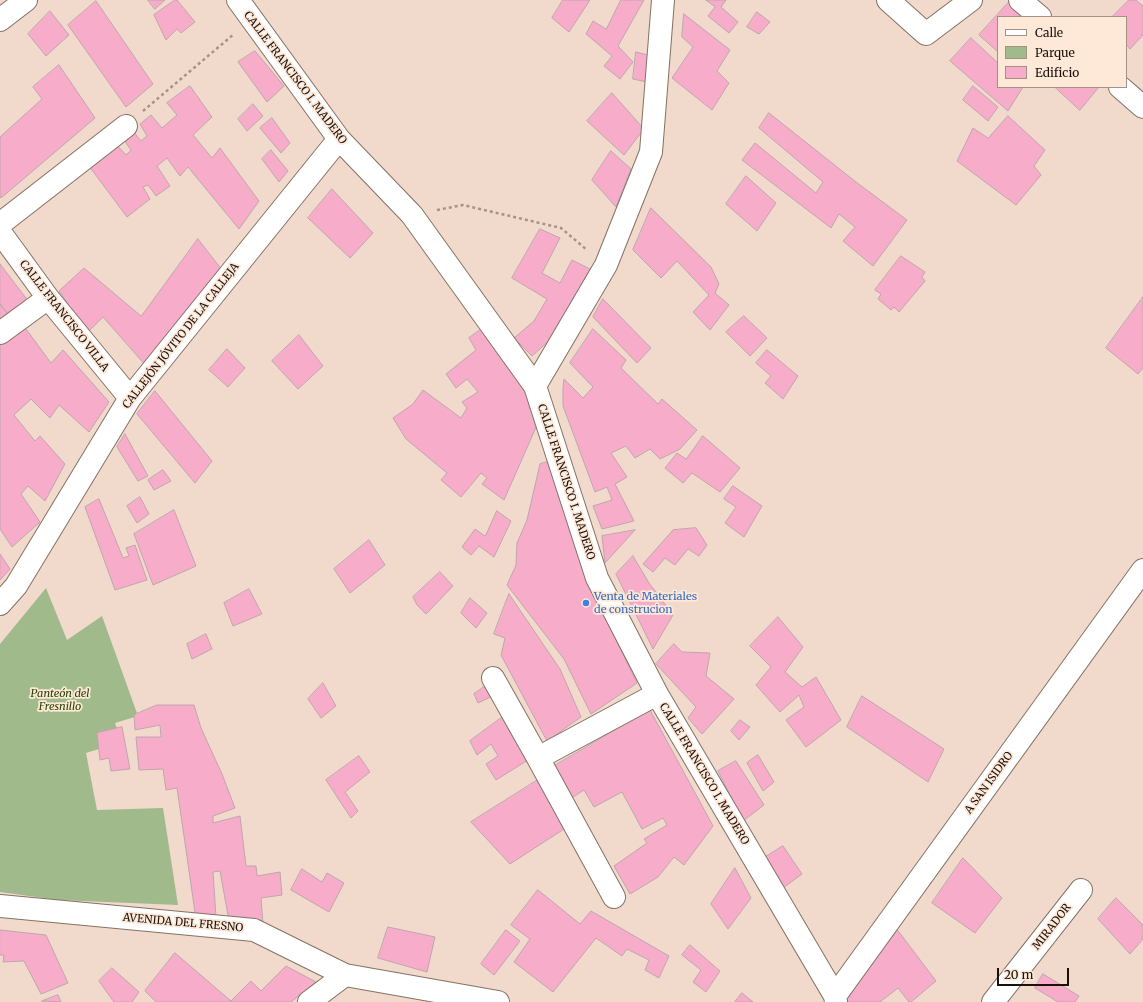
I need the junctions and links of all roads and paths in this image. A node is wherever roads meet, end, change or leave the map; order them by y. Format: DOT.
graph roads {
  1 [pos="26,0"];
  2 [pos="238,0"];
  3 [pos="663,0"];
  4 [pos="888,0"];
  5 [pos="971,0"];
  6 [pos="1020,0"];
  7 [pos="254,10"];
  8 [pos="1039,16"];
  9 [pos="0,20"];
  10 [pos="1121,88"];
  11 [pos="1143,107"];
  12 [pos="126,126"];
  13 [pos="339,139"];
  14 [pos="412,215"];
  15 [pos="0,224"];
  16 [pos="0,232"];
  17 [pos="606,265"];
  18 [pos="48,298"];
  19 [pos="0,333"];
  20 [pos="535,386"];
  21 [pos="130,398"];
  22 [pos="1143,570"];
  23 [pos="0,604"];
  24 [pos="493,678"];
  25 [pos="657,694"];
  26 [pos="538,758"];
  27 [pos="1081,890"];
  28 [pos="614,897"];
  29 [pos="0,906"];
  30 [pos="345,976"];
  31 [pos="835,999"];
  32 [pos="309,1002"];
  33 [pos="498,1002"];
  34 [pos="993,1002"];
  1 -- 9 [label="street"];
  2 -- 7 [label="street, CALLE FRANCISCO I. MADERO"];
  3 -- 17 [label="street"];
  4 -- 5 [label="street"];
  6 -- 8 [label="street"];
  7 -- 12 [label="path"];
  7 -- 13 [label="street, CALLE FRANCISCO I. MADERO"];
  10 -- 11 [label="street"];
  12 -- 15 [label="street"];
  13 -- 14 [label="street, CALLE FRANCISCO I. MADERO"];
  13 -- 21 [label="street, CALLEJÓN JÓVITO DE LA CALLEJA"];
  14 -- 17 [label="path"];
  14 -- 20 [label="street, CALLE FRANCISCO I. MADERO"];
  16 -- 18 [label="street, CALLE FRANCISCO VILLA"];
  17 -- 20 [label="street"];
  18 -- 19 [label="street"];
  18 -- 21 [label="street, CALLE FRANCISCO VILLA"];
  20 -- 25 [label="street, CALLE FRANCISCO I. MADERO"];
  21 -- 23 [label="street, CALLEJÓN JÓVITO DE LA CALLEJA"];
  22 -- 31 [label="street, A SAN ISIDRO"];
  24 -- 26 [label="street"];
  25 -- 26 [label="street"];
  25 -- 31 [label="street, CALLE FRANCISCO I. MADERO"];
  26 -- 28 [label="street"];
  27 -- 34 [label="street, MIRADOR"];
  29 -- 30 [label="street, AVENIDA DEL FRESNO"];
  30 -- 32 [label="street"];
  30 -- 33 [label="street, AVENIDA DEL FRESNO"];
}
